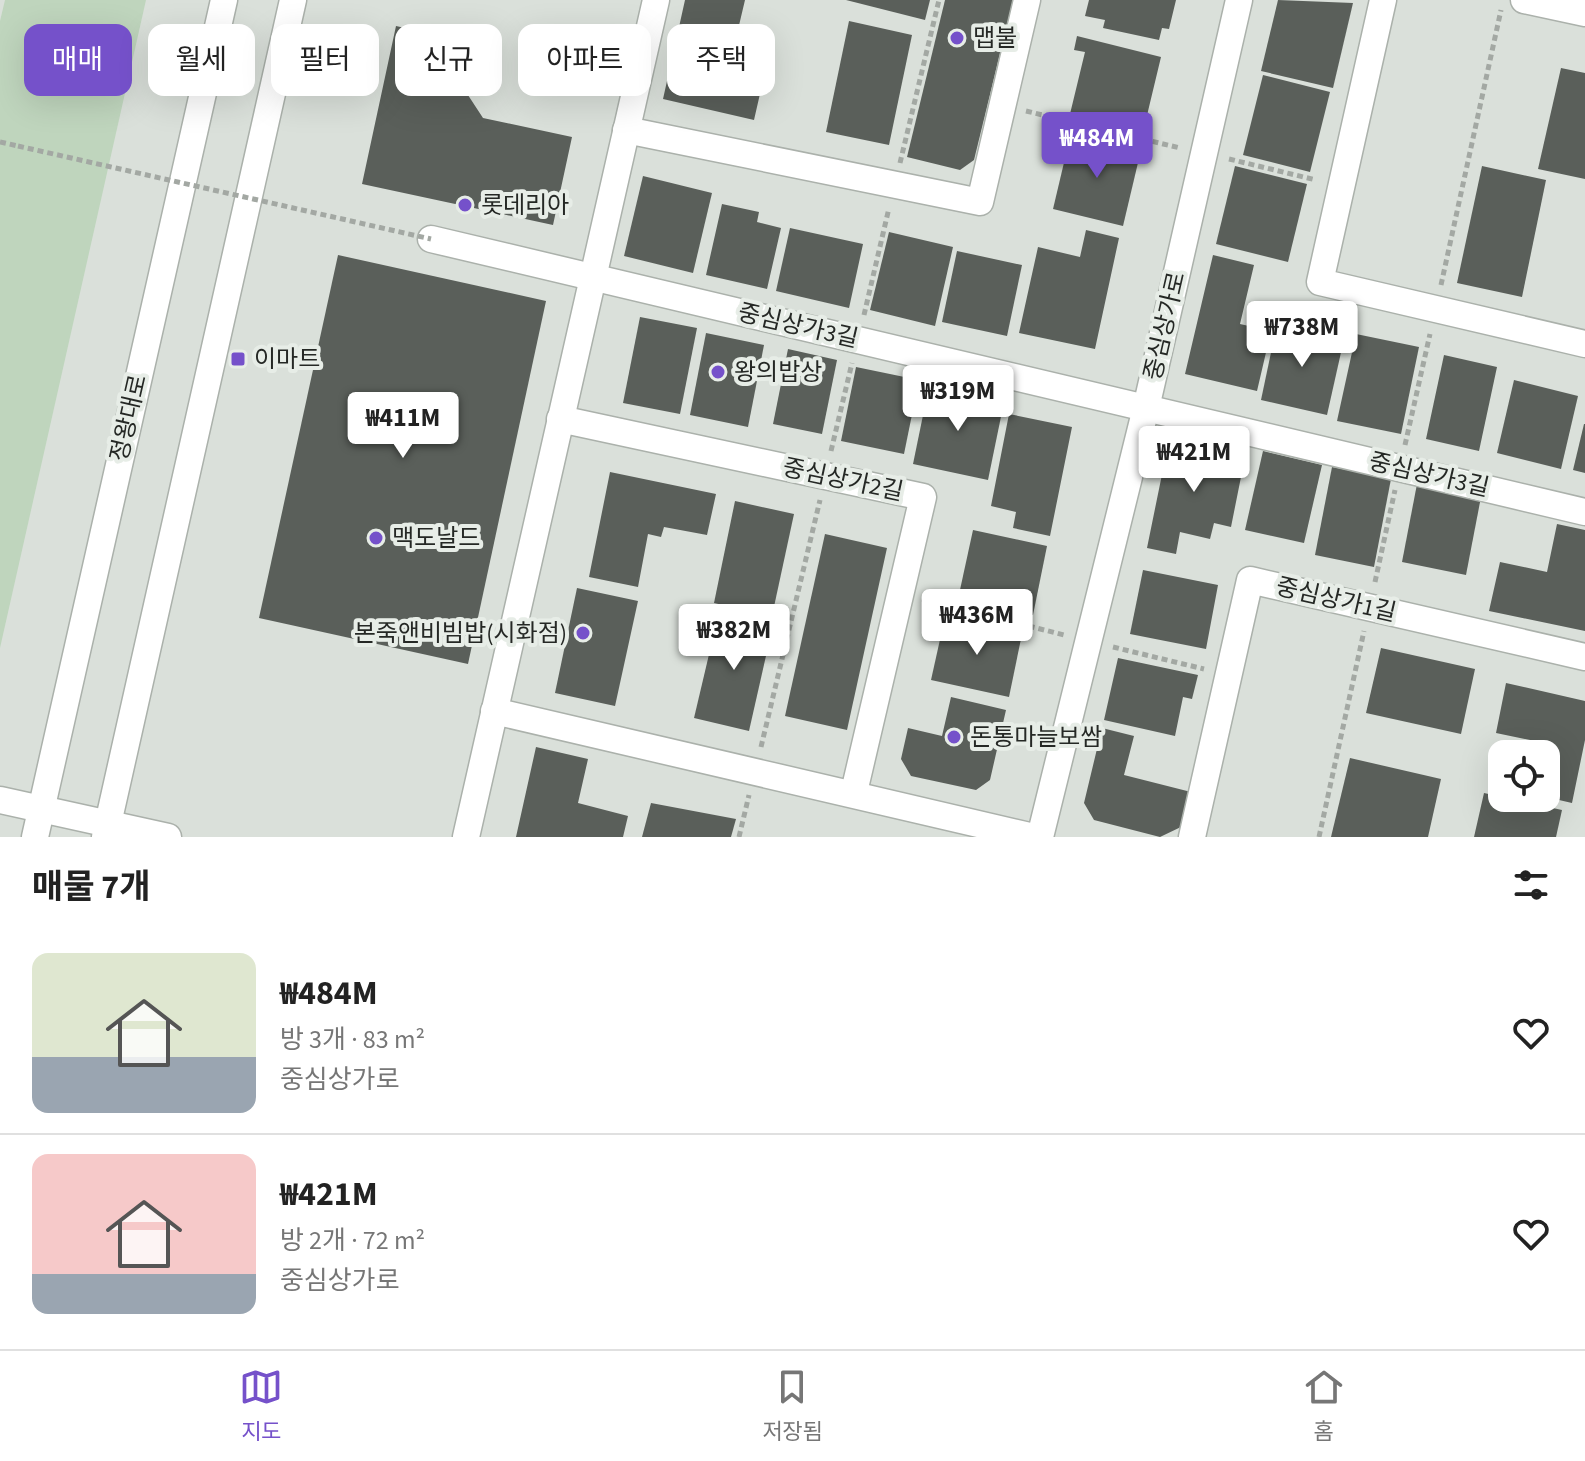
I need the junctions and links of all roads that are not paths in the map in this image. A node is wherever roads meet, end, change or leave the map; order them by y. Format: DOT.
graph roads {
  1 [pos="224,0"];
  2 [pos="293,0"];
  3 [pos="656,0"];
  4 [pos="1027,0"];
  5 [pos="1239,0"];
  6 [pos="1383,0"];
  7 [pos="1524,0"];
  8 [pos="1585,13"];
  9 [pos="626,130"];
  10 [pos="431,239"];
  11 [pos="593,277"];
  12 [pos="1585,344"];
  13 [pos="1146,408"];
  14 [pos="560,419"];
  15 [pos="1585,512"];
  16 [pos="1585,657"];
  17 [pos="494,711"];
  18 [pos="854,792"];
  19 [pos="0,800"];
  20 [pos="41,809"];
  21 [pos="106,830"];
  22 [pos="35,837"];
  23 [pos="168,837"];
  24 [pos="466,837"];
  25 [pos="1037,837"];
  26 [pos="1192,837"];
  1 -- 20 [label="street, 정왕대로"];
  2 -- 21 [label="street"];
  3 -- 9 [label="street"];
  4 -- 9 [label="street"];
  5 -- 13 [label="street, 중심상가로"];
  6 -- 12 [label="street"];
  7 -- 8 [label="street"];
  9 -- 11 [label="street"];
  10 -- 11 [label="street, 중심상가3길"];
  11 -- 13 [label="street, 중심상가3길"];
  11 -- 14 [label="street"];
  13 -- 15 [label="street, 중심상가3길"];
  13 -- 25 [label="street, 중심상가로"];
  14 -- 17 [label="street"];
  14 -- 18 [label="street, 중심상가2길"];
  16 -- 26 [label="street, 중심상가1길"];
  17 -- 18 [label="street"];
  17 -- 24 [label="street"];
  18 -- 25 [label="street"];
  19 -- 20 [label="street"];
  20 -- 21 [label="street"];
  20 -- 22 [label="street, 정왕대로"];
  21 -- 23 [label="street"];
}
